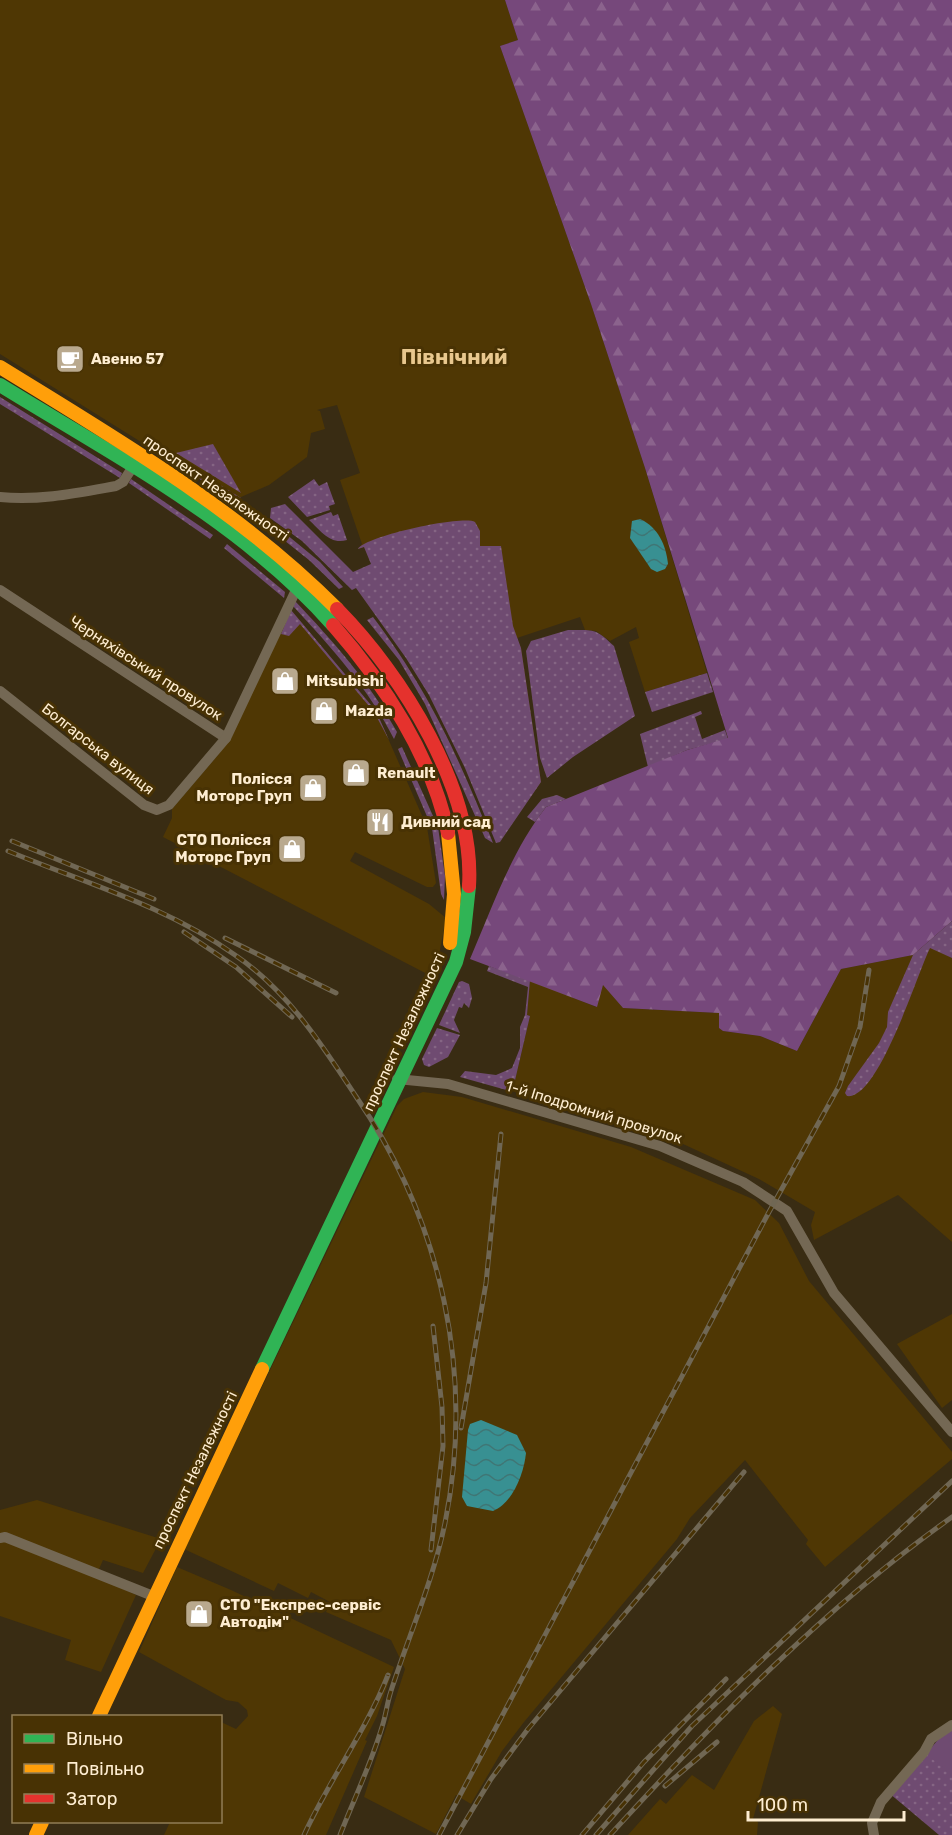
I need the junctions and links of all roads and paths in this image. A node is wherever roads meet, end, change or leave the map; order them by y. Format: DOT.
graph roads {
  1 [pos="0,367"];
  2 [pos="0,385"];
  3 [pos="132,468"];
  4 [pos="0,497"];
  5 [pos="297,588"];
  6 [pos="0,591"];
  7 [pos="0,691"];
  8 [pos="226,738"];
  9 [pos="396,1079"];
  10 [pos="952,1432"];
  11 [pos="0,1538"];
  12 [pos="148,1594"];
  13 [pos="89,1715"];
  14 [pos="99,1715"];
  15 [pos="952,1725"];
  16 [pos="874,1835"];
  1 -- 9 [label="main road, проспект Незалежності"];
  2 -- 3 [label="main road, проспект Незалежності"];
  3 -- 4 [label="street"];
  3 -- 5 [label="main road, проспект Незалежності"];
  5 -- 8 [label="street, Черняхівський провулок"];
  5 -- 9 [label="main road, проспект Незалежності"];
  6 -- 8 [label="street, Черняхівський провулок"];
  7 -- 8 [label="street, Болгарська вулиця"];
  9 -- 10 [label="street, 1-й Іподромний провулок"];
  9 -- 12 [label="main road, проспект Незалежності"];
  11 -- 12 [label="street"];
  12 -- 13 [label="main road, проспект Незалежності"];
  12 -- 14 [label="main road, проспект Незалежності"];
  15 -- 16 [label="street"];
}
